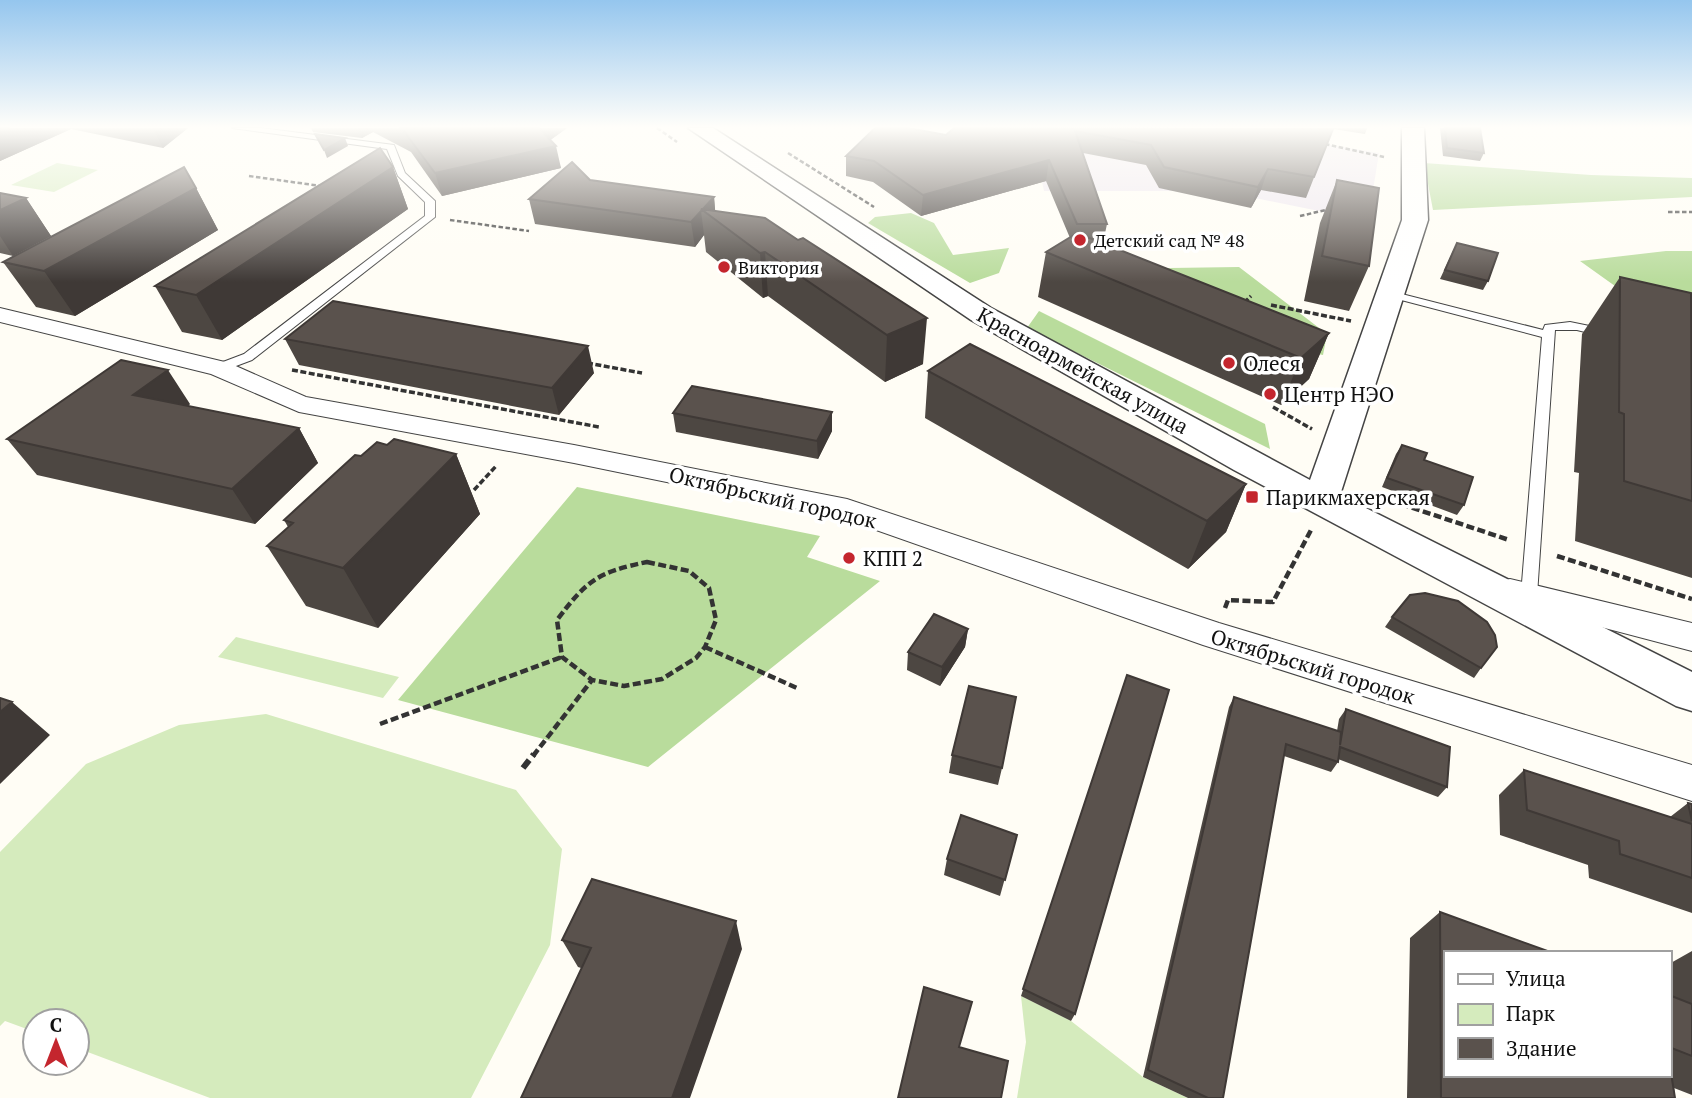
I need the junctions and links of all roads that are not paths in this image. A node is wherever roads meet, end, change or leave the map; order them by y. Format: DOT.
graph roads {
  1 [pos="407,179"];
  2 [pos="776,179"];
  3 [pos="1414,179"];
  4 [pos="1390,294"];
  5 [pos="0,315"];
  6 [pos="1548,335"];
  7 [pos="1613,335"];
  8 [pos="234,363"];
  9 [pos="1316,514"];
  10 [pos="1483,584"];
  11 [pos="1529,595"];
  12 [pos="1692,639"];
  13 [pos="1692,693"];
  14 [pos="1692,783"];
  1 -- 8 [label="lane"];
  2 -- 9 [label="street, Красноармейская улица"];
  3 -- 4 [label="street"];
  4 -- 6 [label="lane"];
  4 -- 9 [label="street"];
  5 -- 8 [label="street, Октябрьский городок"];
  6 -- 7 [label="lane"];
  6 -- 11 [label="lane"];
  8 -- 14 [label="street, Октябрьский городок"];
  9 -- 10 [label="street, Красноармейская улица"];
  10 -- 11 [label="street, Красноармейская улица"];
  10 -- 13 [label="street, Красноармейская улица"];
  11 -- 12 [label="street, Красноармейская улица"];
  12 -- 13 [label="street, Красноармейская улица"];
}
